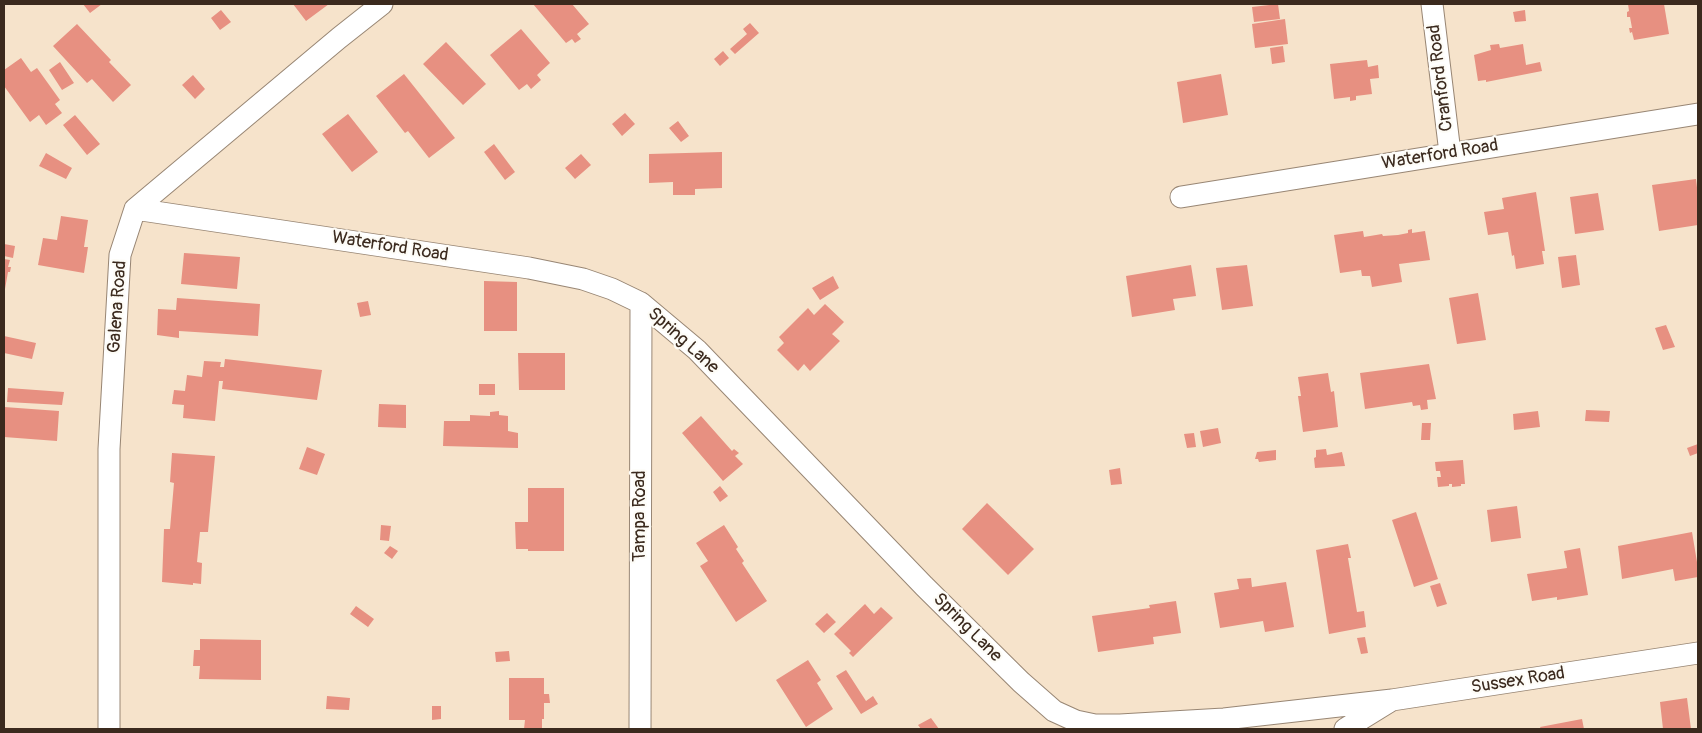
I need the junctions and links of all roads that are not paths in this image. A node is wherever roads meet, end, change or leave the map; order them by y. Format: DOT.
graph roads {
  1 [pos="382,4"];
  2 [pos="1432,4"];
  3 [pos="1698,114"];
  4 [pos="1450,153"];
  5 [pos="1182,197"];
  6 [pos="135,209"];
  7 [pos="641,303"];
  8 [pos="1698,653"];
  9 [pos="1392,700"];
  10 [pos="108,729"];
  11 [pos="640,729"];
  12 [pos="1345,729"];
  1 -- 6 [label="street"];
  2 -- 4 [label="street, Cranford Road"];
  3 -- 4 [label="street, Waterford Road"];
  4 -- 5 [label="street, Waterford Road"];
  6 -- 7 [label="street, Waterford Road"];
  6 -- 10 [label="street, Galena Road"];
  7 -- 9 [label="street, Spring Lane"];
  7 -- 11 [label="street, Tampa Road"];
  8 -- 9 [label="street, Sussex Road"];
  9 -- 12 [label="street, Sussex Road"];
}
